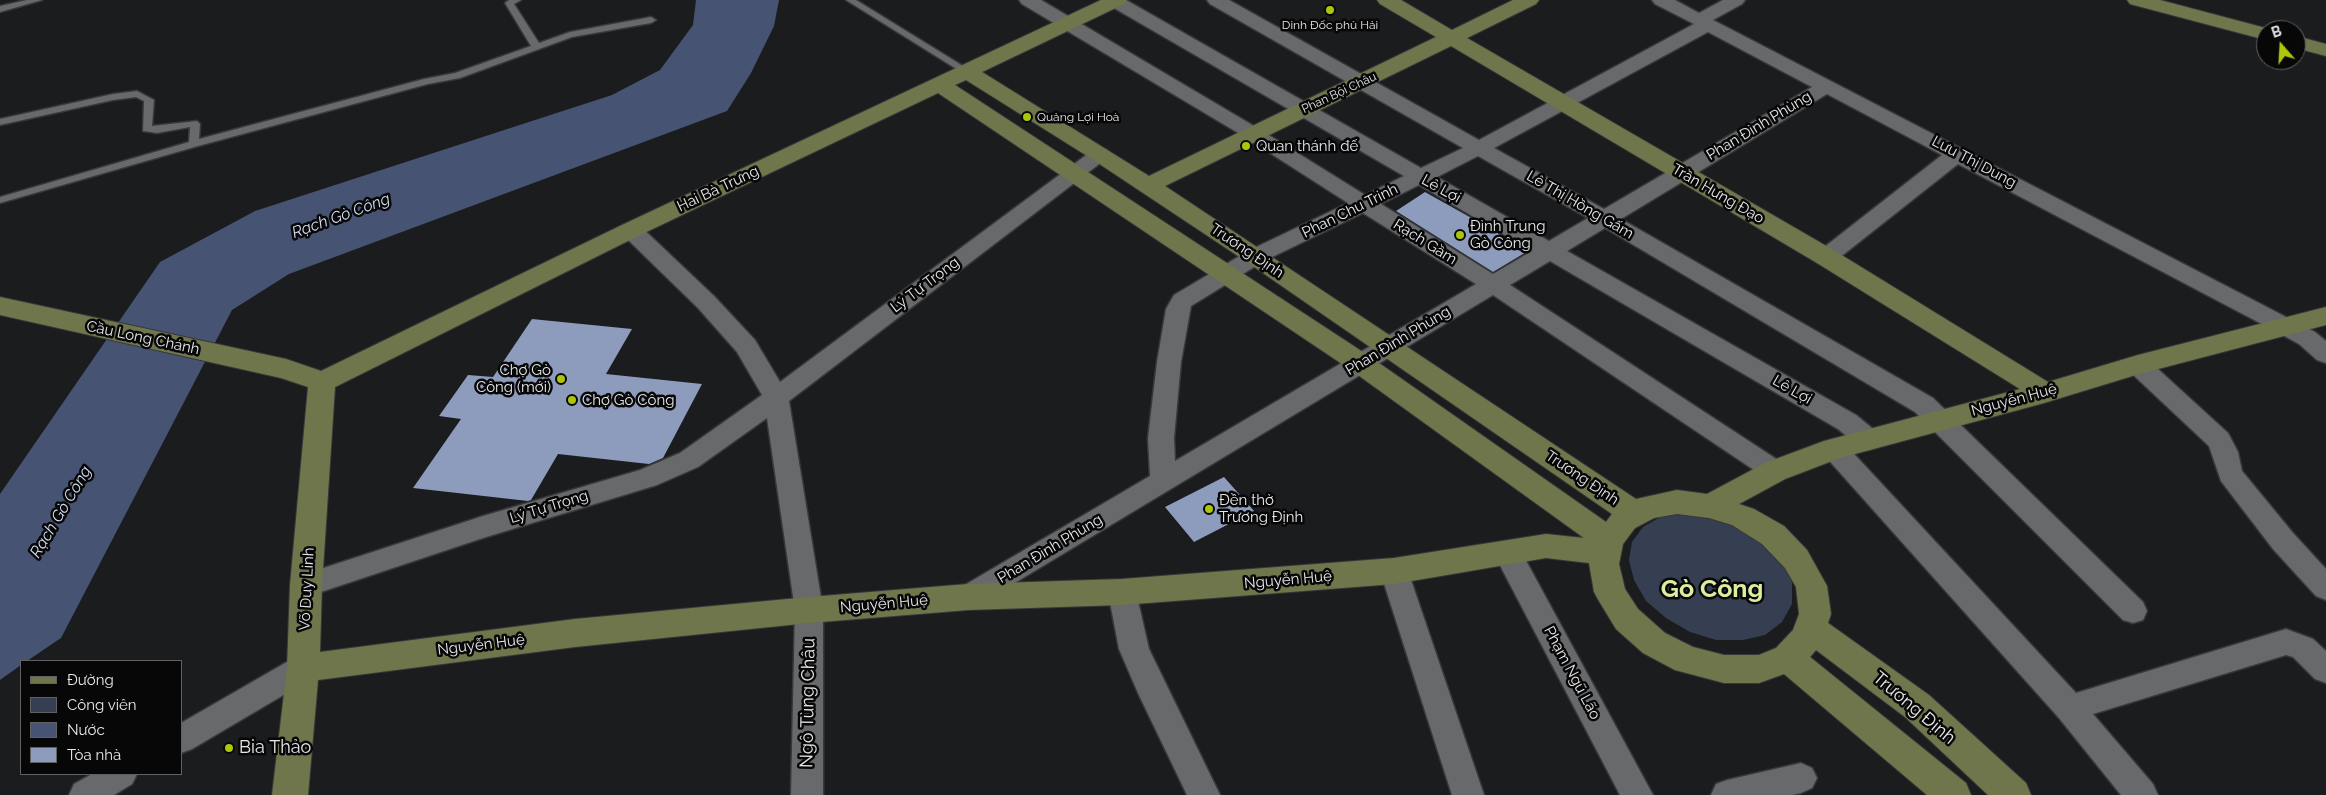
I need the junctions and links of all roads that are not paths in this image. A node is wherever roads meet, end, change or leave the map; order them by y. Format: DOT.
graph roads {
  1 [pos="38,0"];
  2 [pos="517,0"];
  3 [pos="850,0"];
  4 [pos="1028,0"];
  5 [pos="1115,0"];
  6 [pos="1216,0"];
  7 [pos="1387,0"];
  8 [pos="1529,0"];
  9 [pos="1661,0"];
  10 [pos="1736,0"];
  11 [pos="2137,0"];
  12 [pos="0,9"];
  13 [pos="652,20"];
  14 [pos="1703,22"];
  15 [pos="1068,23"];
  16 [pos="2256,31"];
  17 [pos="1451,37"];
  18 [pos="2306,45"];
  19 [pos="536,46"];
  20 [pos="2326,50"];
  21 [pos="966,71"];
  22 [pos="1362,82"];
  23 [pos="939,84"];
  24 [pos="1827,86"];
  25 [pos="1563,104"];
  26 [pos="1303,110"];
  27 [pos="0,122"];
  28 [pos="1252,133"];
  29 [pos="194,144"];
  30 [pos="1479,148"];
  31 [pos="1958,153"];
  32 [pos="1100,154"];
  33 [pos="1074,172"];
  34 [pos="1681,172"];
  35 [pos="1420,176"];
  36 [pos="1148,185"];
  37 [pos="0,200"];
  38 [pos="1365,204"];
  39 [pos="1605,219"];
  40 [pos="630,230"];
  41 [pos="1552,251"];
  42 [pos="1256,256"];
  43 [pos="1826,257"];
  44 [pos="1225,274"];
  45 [pos="1494,285"];
  46 [pos="0,306"];
  47 [pos="2326,316"];
  48 [pos="2285,326"];
  49 [pos="1387,346"];
  50 [pos="2326,354"];
  51 [pos="1360,363"];
  52 [pos="2138,365"];
  53 [pos="322,382"];
  54 [pos="2044,393"];
  55 [pos="776,397"];
  56 [pos="1939,420"];
  57 [pos="1869,440"];
  58 [pos="1834,449"];
  59 [pos="1775,471"];
  60 [pos="1163,481"];
  61 [pos="1710,506"];
  62 [pos="1635,514"];
  63 [pos="1608,546"];
  64 [pos="1507,552"];
  65 [pos="1394,571"];
  66 [pos="306,585"];
  67 [pos="2326,588"];
  68 [pos="1122,592"];
  69 [pos="968,597"];
  70 [pos="809,610"];
  71 [pos="2133,611"];
  72 [pos="1810,628"];
  73 [pos="1788,658"];
  74 [pos="303,668"];
  75 [pos="2326,670"];
  76 [pos="2070,708"];
  77 [pos="182,738"];
  78 [pos="119,775"];
  79 [pos="1801,778"];
  80 [pos="85,795"];
  81 [pos="290,795"];
  82 [pos="807,795"];
  83 [pos="1204,795"];
  84 [pos="1468,795"];
  85 [pos="1637,795"];
  86 [pos="1727,795"];
  87 [pos="1953,795"];
  88 [pos="2013,795"];
  89 [pos="2142,795"];
  1 -- 12 [label="lane"];
  2 -- 19 [label="lane"];
  3 -- 21 [label="lane, Trương Định"];
  4 -- 15 [label="street, Rạch Gầm"];
  5 -- 15 [label="main road, Hai Bà Trưng"];
  5 -- 26 [label="street, Lê Lợi"];
  6 -- 22 [label="street, Lê Thị Hồng Gấm"];
  7 -- 17 [label="main road, Trần Hưng Đạo"];
  8 -- 17 [label="main road, Phan Bội Châu"];
  9 -- 14 [label="street, Lưu Thị Dung"];
  10 -- 14 [label="street, Phan Chu Trinh"];
  11 -- 16 [label="main road"];
  13 -- 19 [label="lane"];
  14 -- 24 [label="street, Lưu Thị Dung"];
  14 -- 25 [label="street, Phan Chu Trinh"];
  15 -- 21 [label="main road, Hai Bà Trưng"];
  15 -- 28 [label="street, Rạch Gầm"];
  17 -- 22 [label="main road, Phan Bội Châu"];
  17 -- 25 [label="main road, Trần Hưng Đạo"];
  18 -- 20 [label="main road"];
  19 -- 29 [label="lane"];
  21 -- 23 [label="main road, Hai Bà Trưng"];
  21 -- 32 [label="main road, Trương Định"];
  22 -- 26 [label="main road, Phan Bội Châu"];
  22 -- 30 [label="street, Lê Thị Hồng Gấm"];
  23 -- 33 [label="main road, Trương Định"];
  23 -- 40 [label="main road, Hai Bà Trưng"];
  24 -- 31 [label="street, Lưu Thị Dung"];
  24 -- 34 [label="street, Phan Đình Phùng"];
  25 -- 30 [label="street, Phan Chu Trinh"];
  25 -- 34 [label="main road, Trần Hưng Đạo"];
  26 -- 28 [label="main road, Phan Bội Châu"];
  26 -- 35 [label="street, Lê Lợi"];
  27 -- 29 [label="lane"];
  28 -- 36 [label="main road, Phan Bội Châu"];
  28 -- 38 [label="street, Rạch Gầm"];
  29 -- 37 [label="lane"];
  30 -- 35 [label="street, Phan Chu Trinh"];
  30 -- 39 [label="street, Lê Thị Hồng Gấm"];
  31 -- 43 [label="street"];
  31 -- 48 [label="street, Lưu Thị Dung"];
  32 -- 33 [label="street, Lý Tự Trọng"];
  32 -- 36 [label="main road, Trương Định"];
  33 -- 44 [label="main road, Trương Định"];
  33 -- 55 [label="street, Lý Tự Trọng"];
  34 -- 39 [label="street, Phan Đình Phùng"];
  34 -- 43 [label="main road, Trần Hưng Đạo"];
  35 -- 38 [label="street, Phan Chu Trinh"];
  35 -- 41 [label="street, Lê Lợi"];
  36 -- 42 [label="main road, Trương Định"];
  38 -- 42 [label="street, Phan Chu Trinh"];
  38 -- 45 [label="street, Rạch Gầm"];
  39 -- 41 [label="street, Phan Đình Phùng"];
  39 -- 56 [label="street, Lê Thị Hồng Gấm"];
  40 -- 53 [label="main road, Hai Bà Trưng"];
  40 -- 55 [label="street"];
  41 -- 45 [label="street, Phan Đình Phùng"];
  41 -- 57 [label="street, Lê Lợi"];
  42 -- 44 [label="street, Phan Chu Trinh"];
  42 -- 49 [label="main road, Trương Định"];
  43 -- 54 [label="main road, Trần Hưng Đạo"];
  44 -- 51 [label="main road, Trương Định"];
  44 -- 60 [label="street, Phan Chu Trinh"];
  45 -- 49 [label="street, Phan Đình Phùng"];
  45 -- 59 [label="street, Rạch Gầm"];
  46 -- 53 [label="main road, Cầu Long Chánh"];
  47 -- 48 [label="main road, Nguyễn Huệ"];
  48 -- 50 [label="street, Lưu Thị Dung"];
  48 -- 52 [label="main road, Nguyễn Huệ"];
  49 -- 51 [label="street, Phan Đình Phùng"];
  49 -- 62 [label="main road, Trương Định"];
  51 -- 60 [label="street, Phan Đình Phùng"];
  51 -- 63 [label="main road, Trương Định"];
  52 -- 54 [label="main road, Nguyễn Huệ"];
  52 -- 67 [label="street"];
  53 -- 66 [label="main road, Võ Duy Linh"];
  54 -- 56 [label="main road, Nguyễn Huệ"];
  55 -- 66 [label="street, Lý Tự Trọng"];
  55 -- 70 [label="street"];
  56 -- 57 [label="main road, Nguyễn Huệ"];
  56 -- 71 [label="street, Lê Thị Hồng Gấm"];
  57 -- 58 [label="main road, Nguyễn Huệ"];
  58 -- 59 [label="main road, Nguyễn Huệ"];
  58 -- 76 [label="street"];
  59 -- 61 [label="main road, Nguyễn Huệ"];
  60 -- 69 [label="street, Phan Đình Phùng"];
  61 -- 62 [label="main road"];
  61 -- 72 [label="main road"];
  62 -- 63 [label="main road"];
  63 -- 64 [label="main road, Nguyễn Huệ"];
  63 -- 73 [label="main road"];
  64 -- 65 [label="main road, Nguyễn Huệ"];
  64 -- 85 [label="street, Phạm Ngũ Lão"];
  65 -- 68 [label="main road, Nguyễn Huệ"];
  65 -- 84 [label="street"];
  66 -- 74 [label="main road, Võ Duy Linh"];
  68 -- 69 [label="main road, Nguyễn Huệ"];
  68 -- 83 [label="street"];
  69 -- 70 [label="main road, Nguyễn Huệ"];
  70 -- 74 [label="main road, Nguyễn Huệ"];
  70 -- 82 [label="street, Ngô Tùng Châu"];
  72 -- 73 [label="main road"];
  72 -- 88 [label="main road, Trương Định"];
  73 -- 87 [label="main road"];
  74 -- 77 [label="street, Nguyễn Huệ"];
  74 -- 81 [label="main road, Võ Duy Linh"];
  75 -- 76 [label="street"];
  76 -- 89 [label="street"];
  78 -- 80 [label="street"];
  79 -- 86 [label="street"];
}
